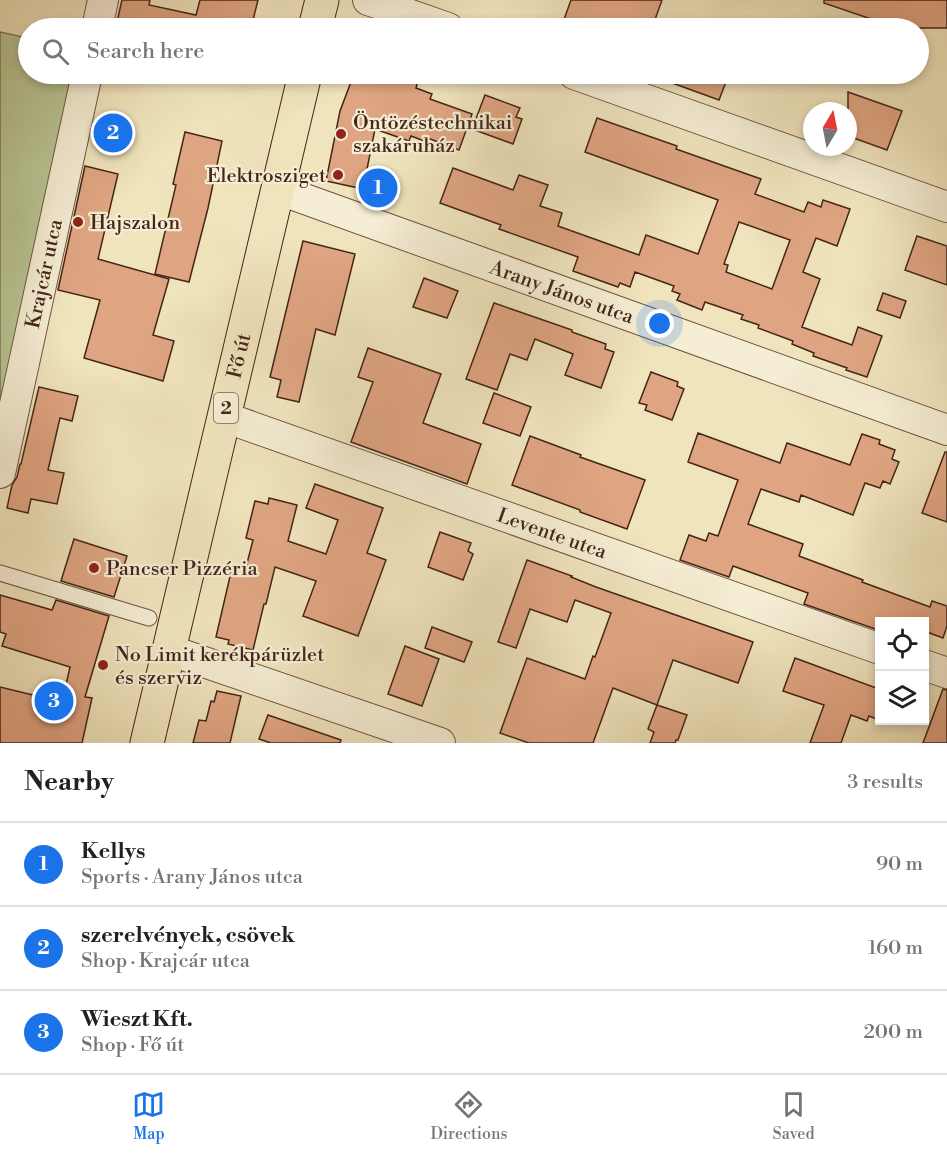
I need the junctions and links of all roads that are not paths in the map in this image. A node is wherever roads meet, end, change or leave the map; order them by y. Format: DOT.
graph roads {
  1 [pos="103,0"];
  2 [pos="322,0"];
  3 [pos="368,0"];
  4 [pos="99,18"];
  5 [pos="318,18"];
  6 [pos="419,18"];
  7 [pos="85,84"];
  8 [pos="303,84"];
  9 [pos="602,84"];
  10 [pos="277,189"];
  11 [pos="947,207"];
  12 [pos="224,417"];
  13 [pos="947,430"];
  14 [pos="0,473"];
  15 [pos="0,573"];
  16 [pos="149,618"];
  17 [pos="875,648"];
  18 [pos="169,650"];
  19 [pos="929,667"];
  20 [pos="947,673"];
  21 [pos="147,743"];
  22 [pos="440,743"];
  1 -- 4 [label="street"];
  2 -- 5 [label="main road"];
  3 -- 6 [label="street"];
  7 -- 14 [label="street, Krajcár utca"];
  8 -- 10 [label="main road, Fő út / 2"];
  9 -- 11 [label="street"];
  10 -- 12 [label="main road, Fő út / 2"];
  10 -- 13 [label="street, Arany János utca"];
  12 -- 17 [label="street, Levente utca"];
  12 -- 18 [label="main road, Fő út / 2"];
  15 -- 16 [label="lane"];
  18 -- 21 [label="main road, Fő út / 2"];
  18 -- 22 [label="street"];
  19 -- 20 [label="street"];
}
